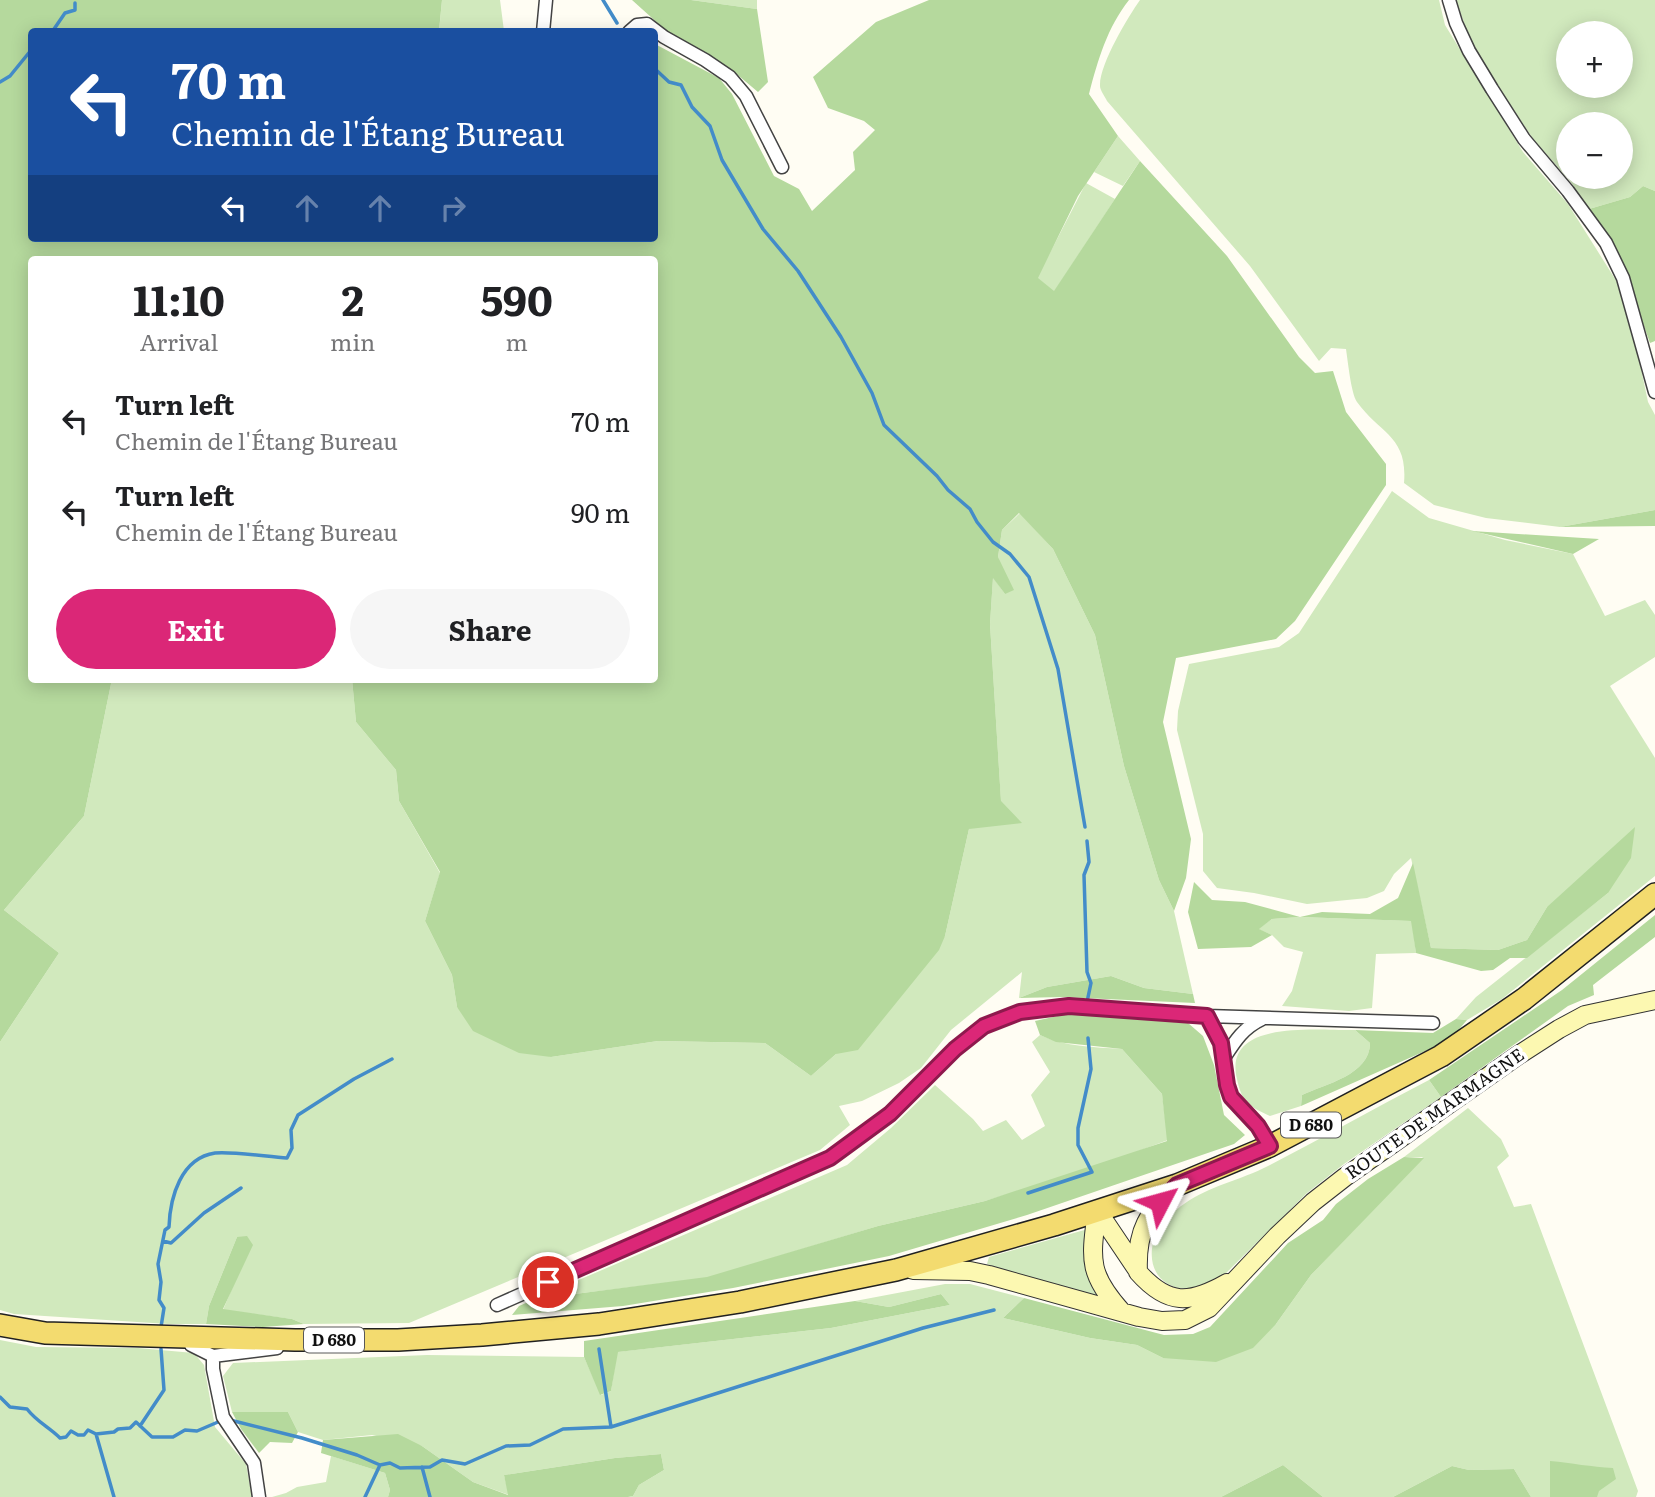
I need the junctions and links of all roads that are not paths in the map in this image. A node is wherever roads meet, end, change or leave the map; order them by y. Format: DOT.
graph roads {
  1 [pos="546,0"];
  2 [pos="1449,0"];
  3 [pos="543,28"];
  4 [pos="634,28"];
  5 [pos="652,28"];
  6 [pos="658,32"];
  7 [pos="782,167"];
  8 [pos="1655,392"];
  9 [pos="1655,894"];
  10 [pos="1655,1000"];
  11 [pos="1207,1016"];
  12 [pos="1265,1017"];
  13 [pos="1433,1023"];
  14 [pos="1224,1058"];
  15 [pos="1270,1146"];
  16 [pos="1177,1185"];
  17 [pos="1097,1210"];
  18 [pos="896,1270"];
  19 [pos="1138,1272"];
  20 [pos="1242,1274"];
  21 [pos="497,1305"];
  22 [pos="1123,1313"];
  23 [pos="0,1325"];
  24 [pos="189,1338"];
  25 [pos="295,1340"];
  26 [pos="213,1356"];
  27 [pos="259,1497"];
  1 -- 3 [label="street"];
  2 -- 8 [label="street"];
  4 -- 5 [label="street"];
  6 -- 7 [label="street"];
  9 -- 15 [label="main road, D 680"];
  10 -- 20 [label="main road, ROUTE DE MARMAGNE"];
  11 -- 12 [label="street"];
  11 -- 14 [label="street"];
  11 -- 21 [label="street"];
  12 -- 13 [label="street"];
  12 -- 14 [label="street"];
  14 -- 15 [label="street"];
  15 -- 16 [label="main road, D 680"];
  16 -- 17 [label="main road, D 680"];
  16 -- 19 [label="main road"];
  17 -- 18 [label="main road, D 680"];
  17 -- 19 [label="main road, ROUTE DE MARMAGNE"];
  17 -- 22 [label="main road"];
  18 -- 22 [label="main road, ROUTE DE MARMAGNE"];
  18 -- 25 [label="main road, D 680"];
  19 -- 20 [label="main road, ROUTE DE MARMAGNE"];
  20 -- 22 [label="main road, ROUTE DE MARMAGNE"];
  23 -- 24 [label="main road, D 680"];
  24 -- 25 [label="main road, D 680"];
  24 -- 26 [label="street"];
  25 -- 26 [label="street"];
  26 -- 27 [label="street"];
}
